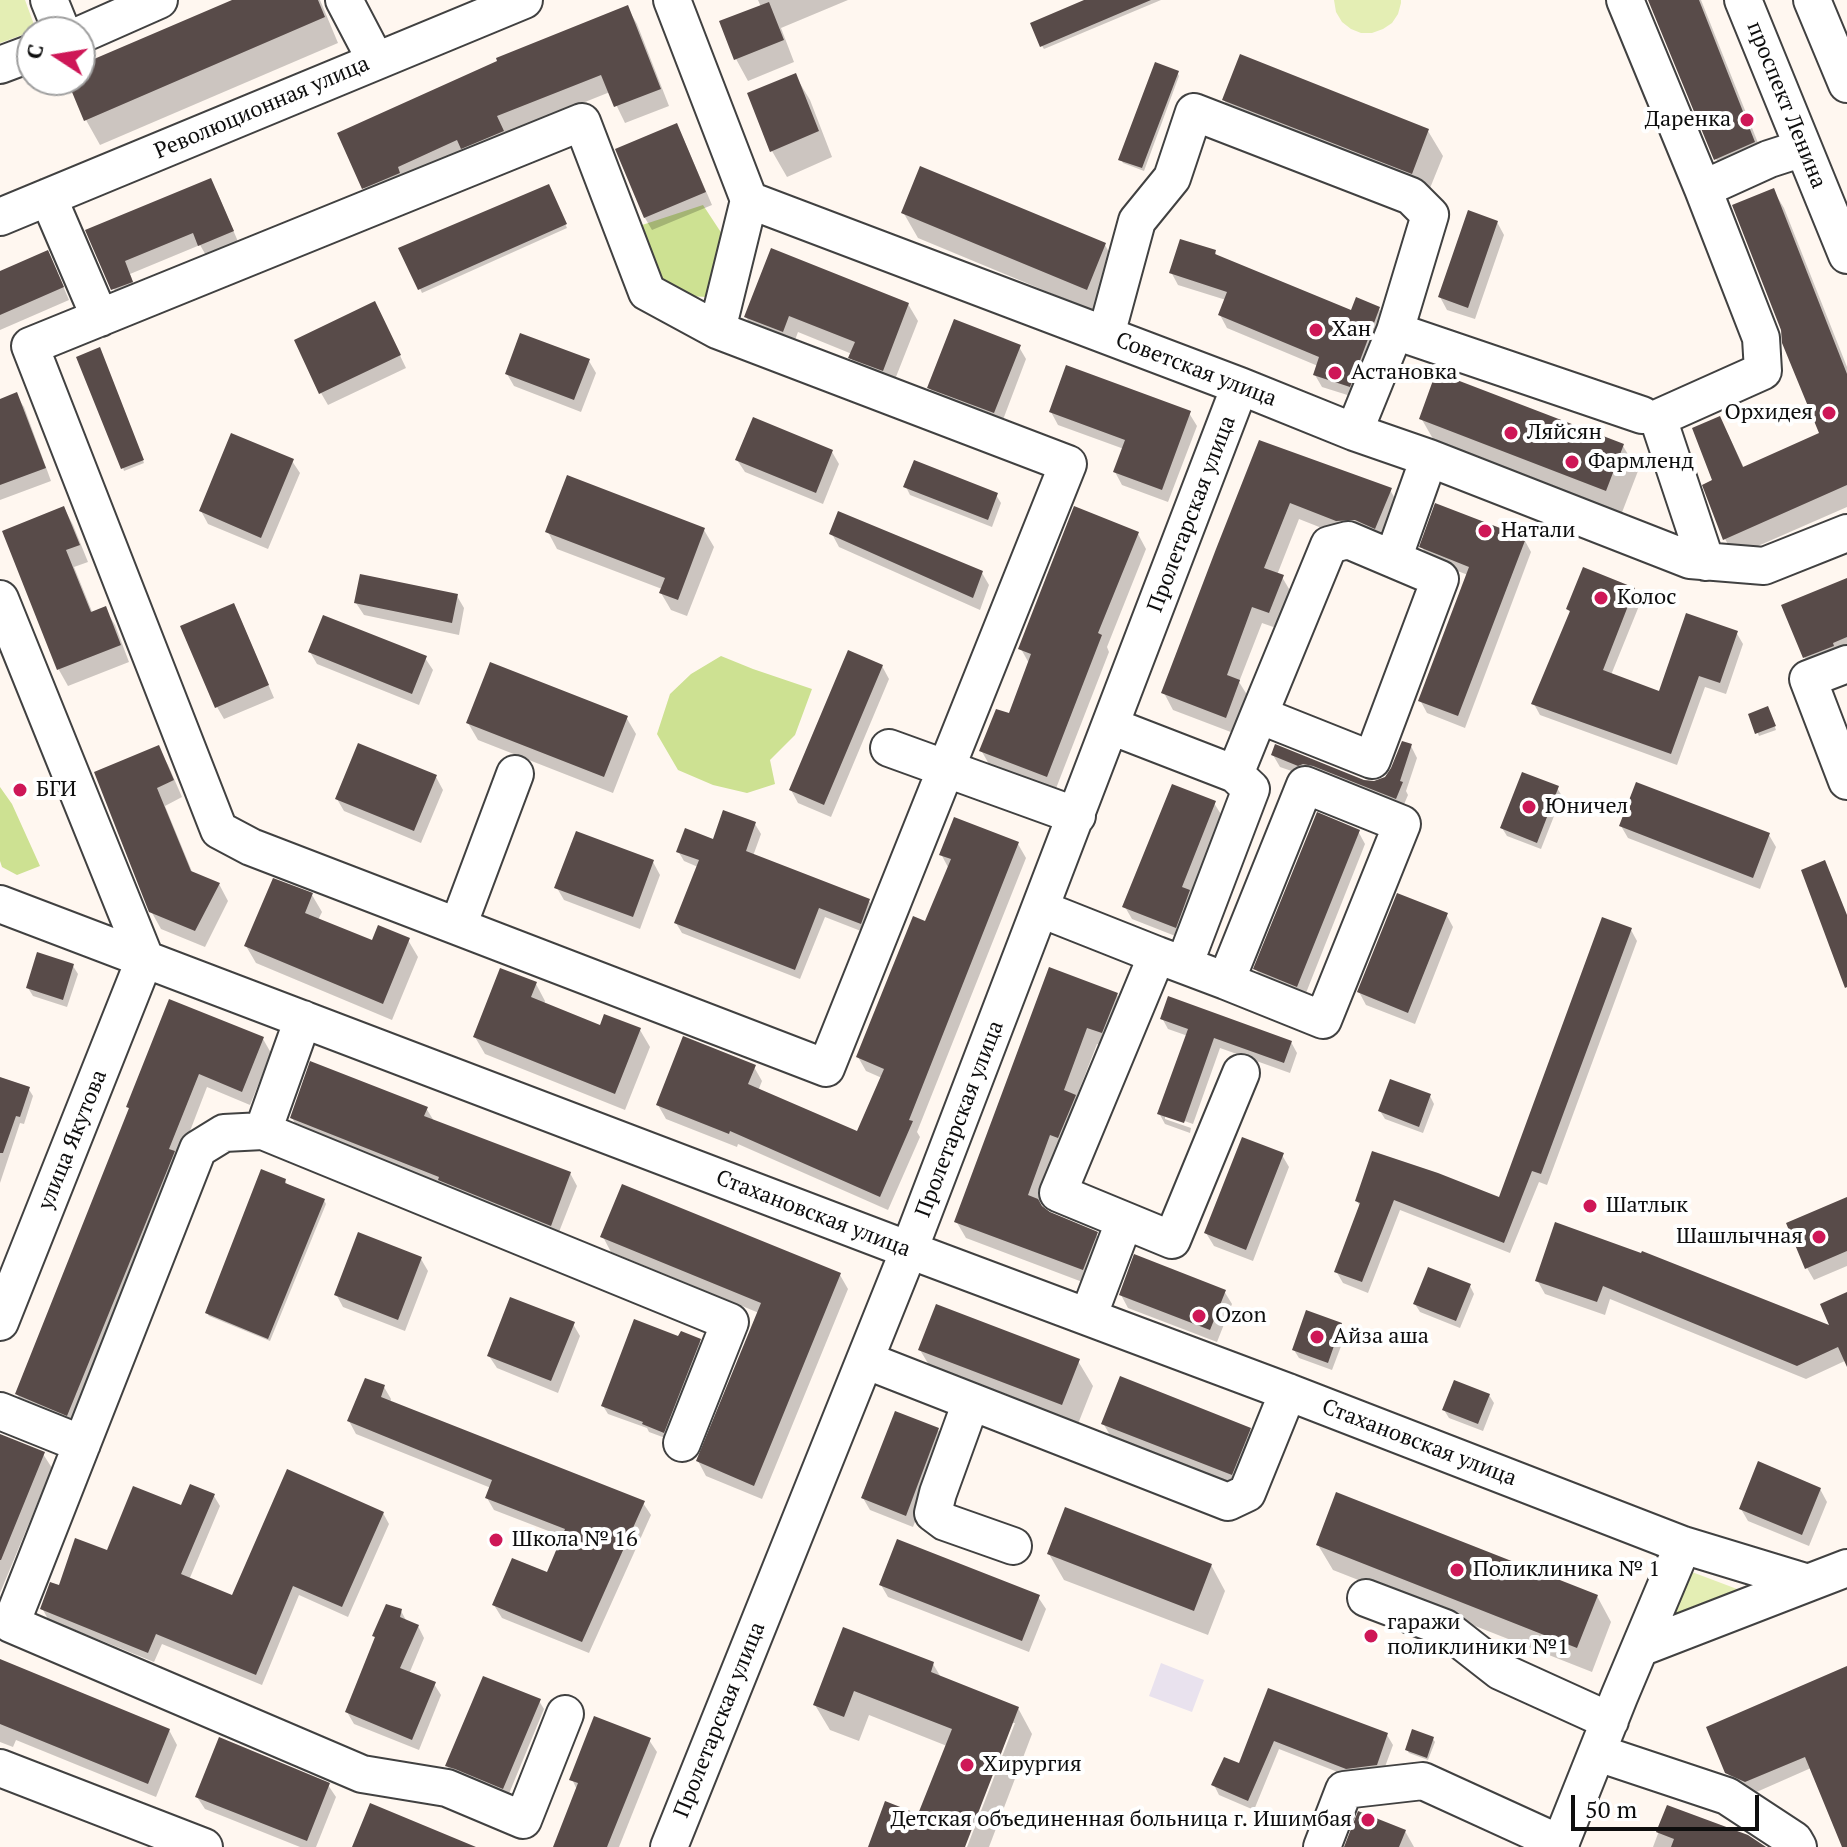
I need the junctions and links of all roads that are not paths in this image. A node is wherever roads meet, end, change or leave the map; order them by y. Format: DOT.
graph roads {
  1 [pos="159,0"];
  2 [pos="344,0"];
  3 [pos="524,0"];
  4 [pos="672,0"];
  5 [pos="1625,0"];
  6 [pos="1743,0"];
  7 [pos="1812,0"];
  8 [pos="96,28"];
  9 [pos="376,61"];
  10 [pos="1847,84"];
  11 [pos="1803,148"];
  12 [pos="1703,189"];
  13 [pos="48,197"];
  14 [pos="749,200"];
  15 [pos="0,217"];
  16 [pos="1847,255"];
  17 [pos="100,318"];
  18 [pos="717,330"];
  19 [pos="1395,331"];
  20 [pos="1106,335"];
  21 [pos="1240,386"];
  22 [pos="1642,415"];
  23 [pos="1354,432"];
  24 [pos="1429,458"];
  25 [pos="1847,533"];
  26 [pos="1393,559"];
  27 [pos="1706,562"];
  28 [pos="0,599"];
  29 [pos="1847,664"];
  30 [pos="1259,715"];
  31 [pos="1111,726"];
  32 [pos="889,748"];
  33 [pos="946,768"];
  34 [pos="515,774"];
  35 [pos="1235,774"];
  36 [pos="1847,781"];
  37 [pos="1077,816"];
  38 [pos="0,904"];
  39 [pos="1041,909"];
  40 [pos="458,926"];
  41 [pos="145,958"];
  42 [pos="1170,960"];
  43 [pos="1226,981"];
  44 [pos="303,1019"];
  45 [pos="1241,1073"];
  46 [pos="263,1131"];
  47 [pos="1124,1222"];
  48 [pos="909,1250"];
  49 [pos="1088,1317"];
  50 [pos="0,1322"];
  51 [pos="865,1360"];
  52 [pos="1288,1392"];
  53 [pos="971,1402"];
  54 [pos="0,1411"];
  55 [pos="682,1443"];
  56 [pos="82,1444"];
  57 [pos="1683,1545"];
  58 [pos="1013,1546"];
  59 [pos="1847,1568"];
  60 [pos="1808,1583"];
  61 [pos="1366,1598"];
  62 [pos="1640,1648"];
  63 [pos="565,1714"];
  64 [pos="1604,1737"];
  65 [pos="0,1768"];
  66 [pos="1560,1846"];
  67 [pos="204,1847"];
  68 [pos="669,1847"];
  69 [pos="1322,1847"];
  70 [pos="1798,1847"];
  1 -- 8 [label="street"];
  2 -- 9 [label="street"];
  3 -- 9 [label="street, Революционная улица"];
  4 -- 14 [label="street"];
  5 -- 12 [label="street"];
  6 -- 11 [label="street, проспект Ленина"];
  7 -- 10 [label="street"];
  9 -- 13 [label="street, Революционная улица"];
  11 -- 12 [label="street"];
  11 -- 16 [label="street, проспект Ленина"];
  12 -- 27 [label="street"];
  13 -- 15 [label="street, Революционная улица"];
  13 -- 17 [label="street"];
  14 -- 18 [label="street"];
  14 -- 20 [label="street, Советская улица"];
  17 -- 18 [label="street"];
  17 -- 40 [label="street"];
  18 -- 33 [label="street"];
  19 -- 20 [label="street"];
  19 -- 22 [label="street"];
  19 -- 23 [label="street"];
  20 -- 21 [label="street, Советская улица"];
  21 -- 23 [label="street, Советская улица"];
  21 -- 31 [label="street, Пролетарская улица"];
  23 -- 24 [label="street, Советская улица"];
  24 -- 26 [label="street"];
  24 -- 27 [label="street, Советская улица"];
  25 -- 27 [label="street, Советская улица"];
  26 -- 30 [label="street"];
  26 -- 30 [label="street"];
  28 -- 41 [label="street"];
  29 -- 36 [label="street"];
  30 -- 35 [label="street"];
  31 -- 35 [label="street"];
  31 -- 37 [label="street, Пролетарская улица"];
  32 -- 33 [label="street"];
  33 -- 37 [label="street"];
  33 -- 40 [label="street"];
  34 -- 40 [label="street"];
  35 -- 42 [label="street"];
  37 -- 39 [label="street, Пролетарская улица"];
  38 -- 41 [label="street, Стахановская улица"];
  39 -- 42 [label="street"];
  39 -- 48 [label="street, Пролетарская улица"];
  41 -- 44 [label="street, Стахановская улица"];
  41 -- 50 [label="street, улица Якутова"];
  42 -- 43 [label="street"];
  42 -- 47 [label="street"];
  43 -- 43 [label="street"];
  44 -- 46 [label="street"];
  44 -- 48 [label="street, Стахановская улица"];
  45 -- 47 [label="street"];
  46 -- 55 [label="street"];
  46 -- 56 [label="street"];
  47 -- 49 [label="street"];
  48 -- 49 [label="street, Стахановская улица"];
  48 -- 51 [label="street, Пролетарская улица"];
  49 -- 52 [label="street, Стахановская улица"];
  51 -- 53 [label="street"];
  51 -- 68 [label="street, Пролетарская улица"];
  52 -- 53 [label="street"];
  52 -- 57 [label="street, Стахановская улица"];
  53 -- 58 [label="street"];
  54 -- 56 [label="street"];
  56 -- 63 [label="street"];
  57 -- 60 [label="street, Стахановская улица"];
  57 -- 62 [label="street"];
  59 -- 60 [label="street"];
  60 -- 62 [label="street"];
  61 -- 64 [label="street"];
  62 -- 64 [label="street"];
  64 -- 66 [label="street"];
  64 -- 70 [label="street"];
  65 -- 67 [label="street"];
  66 -- 69 [label="street"];
}
